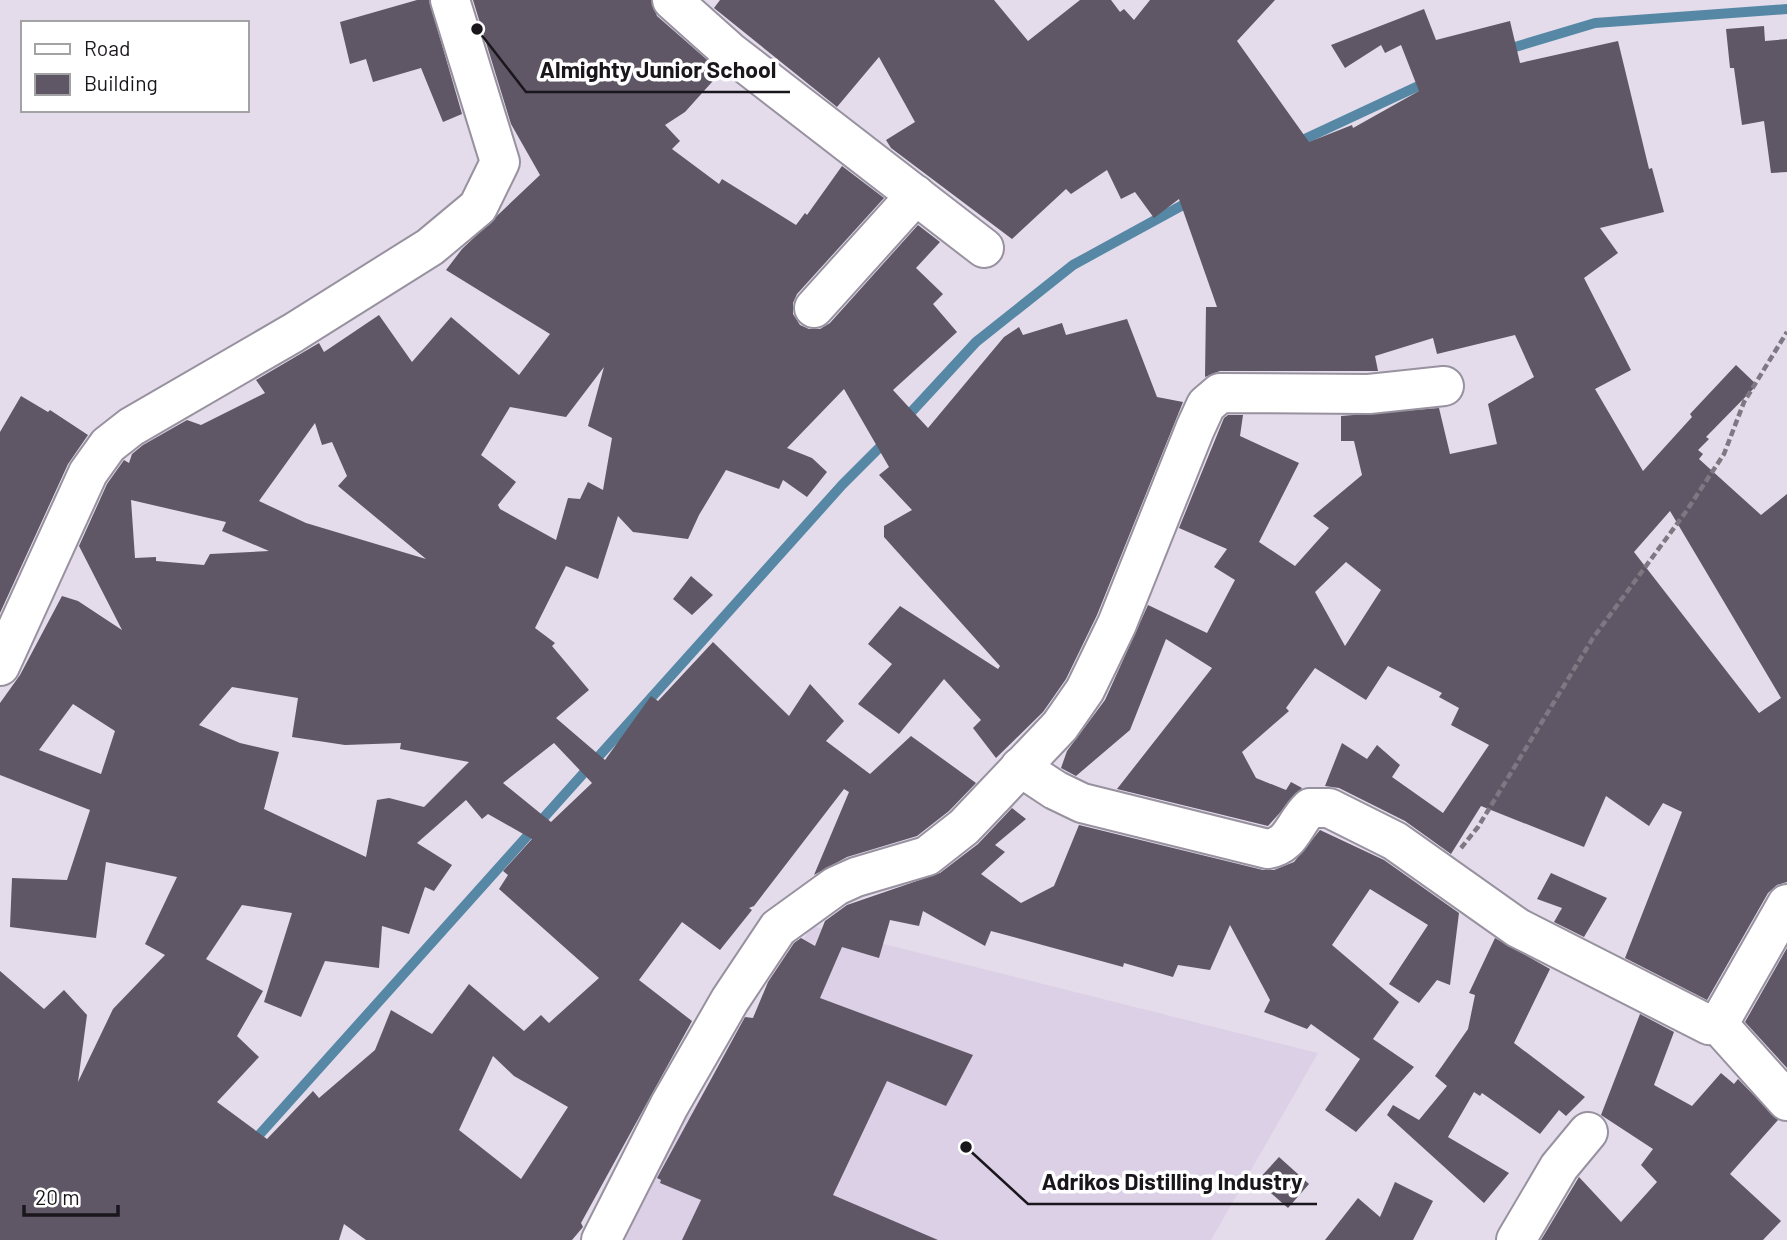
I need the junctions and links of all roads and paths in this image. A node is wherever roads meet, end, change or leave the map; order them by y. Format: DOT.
graph roads {
  1 [pos="450,0"];
  2 [pos="673,0"];
  3 [pos="916,195"];
  4 [pos="984,248"];
  5 [pos="814,308"];
  6 [pos="1787,332"];
  7 [pos="1444,386"];
  8 [pos="0,666"];
  9 [pos="1020,767"];
  10 [pos="1441,873"];
  11 [pos="1787,904"];
  12 [pos="1717,1023"];
  13 [pos="1787,1101"];
  14 [pos="1588,1132"];
  15 [pos="601,1240"];
  16 [pos="1516,1240"];
  1 -- 8 [label="street"];
  2 -- 3 [label="street"];
  3 -- 4 [label="street"];
  3 -- 5 [label="street"];
  6 -- 10 [label="path"];
  7 -- 9 [label="street"];
  9 -- 10 [label="street"];
  9 -- 15 [label="street"];
  10 -- 12 [label="street"];
  11 -- 12 [label="street"];
  12 -- 13 [label="street"];
  14 -- 16 [label="street"];
}
